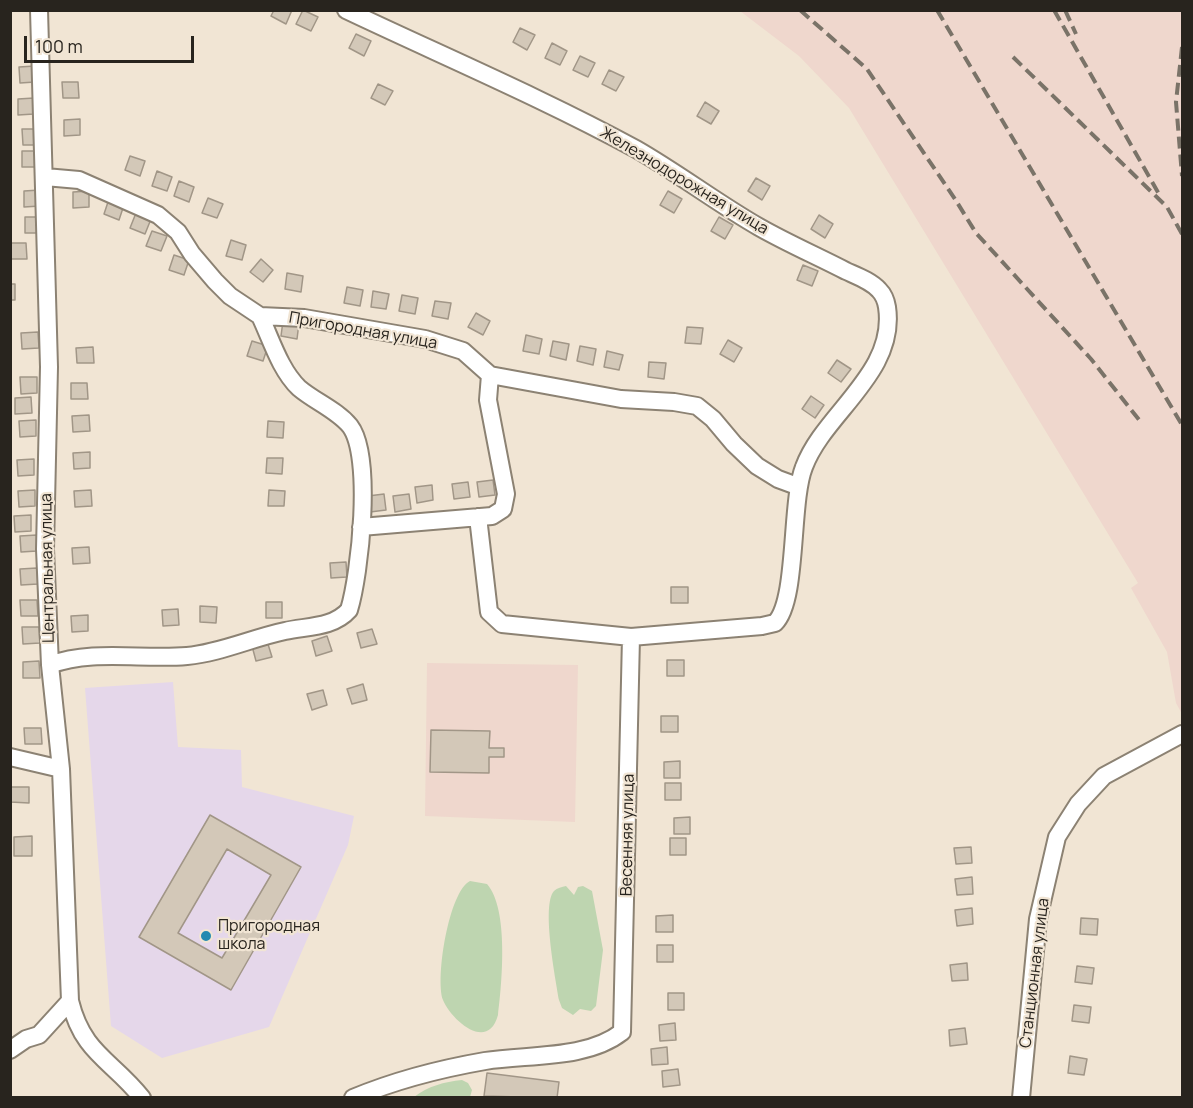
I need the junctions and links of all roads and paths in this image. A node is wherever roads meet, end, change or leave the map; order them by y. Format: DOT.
graph roads {
  1 [pos="39,10"];
  2 [pos="346,10"];
  3 [pos="45,177"];
  4 [pos="260,316"];
  5 [pos="490,375"];
  6 [pos="797,486"];
  7 [pos="478,517"];
  8 [pos="361,527"];
  9 [pos="631,637"];
  10 [pos="50,665"];
  11 [pos="1182,734"];
  12 [pos="10,757"];
  13 [pos="61,769"];
  14 [pos="70,1001"];
  15 [pos="10,1050"];
  16 [pos="142,1098"];
  17 [pos="353,1098"];
  18 [pos="1021,1098"];
  1 -- 3 [label="street, Центральная улица"];
  2 -- 6 [label="street, Железнодорожная улица"];
  3 -- 4 [label="street"];
  3 -- 10 [label="street, Центральная улица"];
  4 -- 5 [label="street, Пригородная улица"];
  4 -- 8 [label="street"];
  5 -- 6 [label="street"];
  5 -- 7 [label="street"];
  6 -- 9 [label="street"];
  7 -- 8 [label="street"];
  7 -- 9 [label="street"];
  8 -- 10 [label="street"];
  9 -- 17 [label="street, Весенняя улица"];
  10 -- 13 [label="street, Центральная улица"];
  11 -- 18 [label="street, Станционная улица"];
  12 -- 13 [label="street"];
  13 -- 14 [label="street, Центральная улица"];
  14 -- 15 [label="street"];
  14 -- 16 [label="street, Центральная улица"];
}
